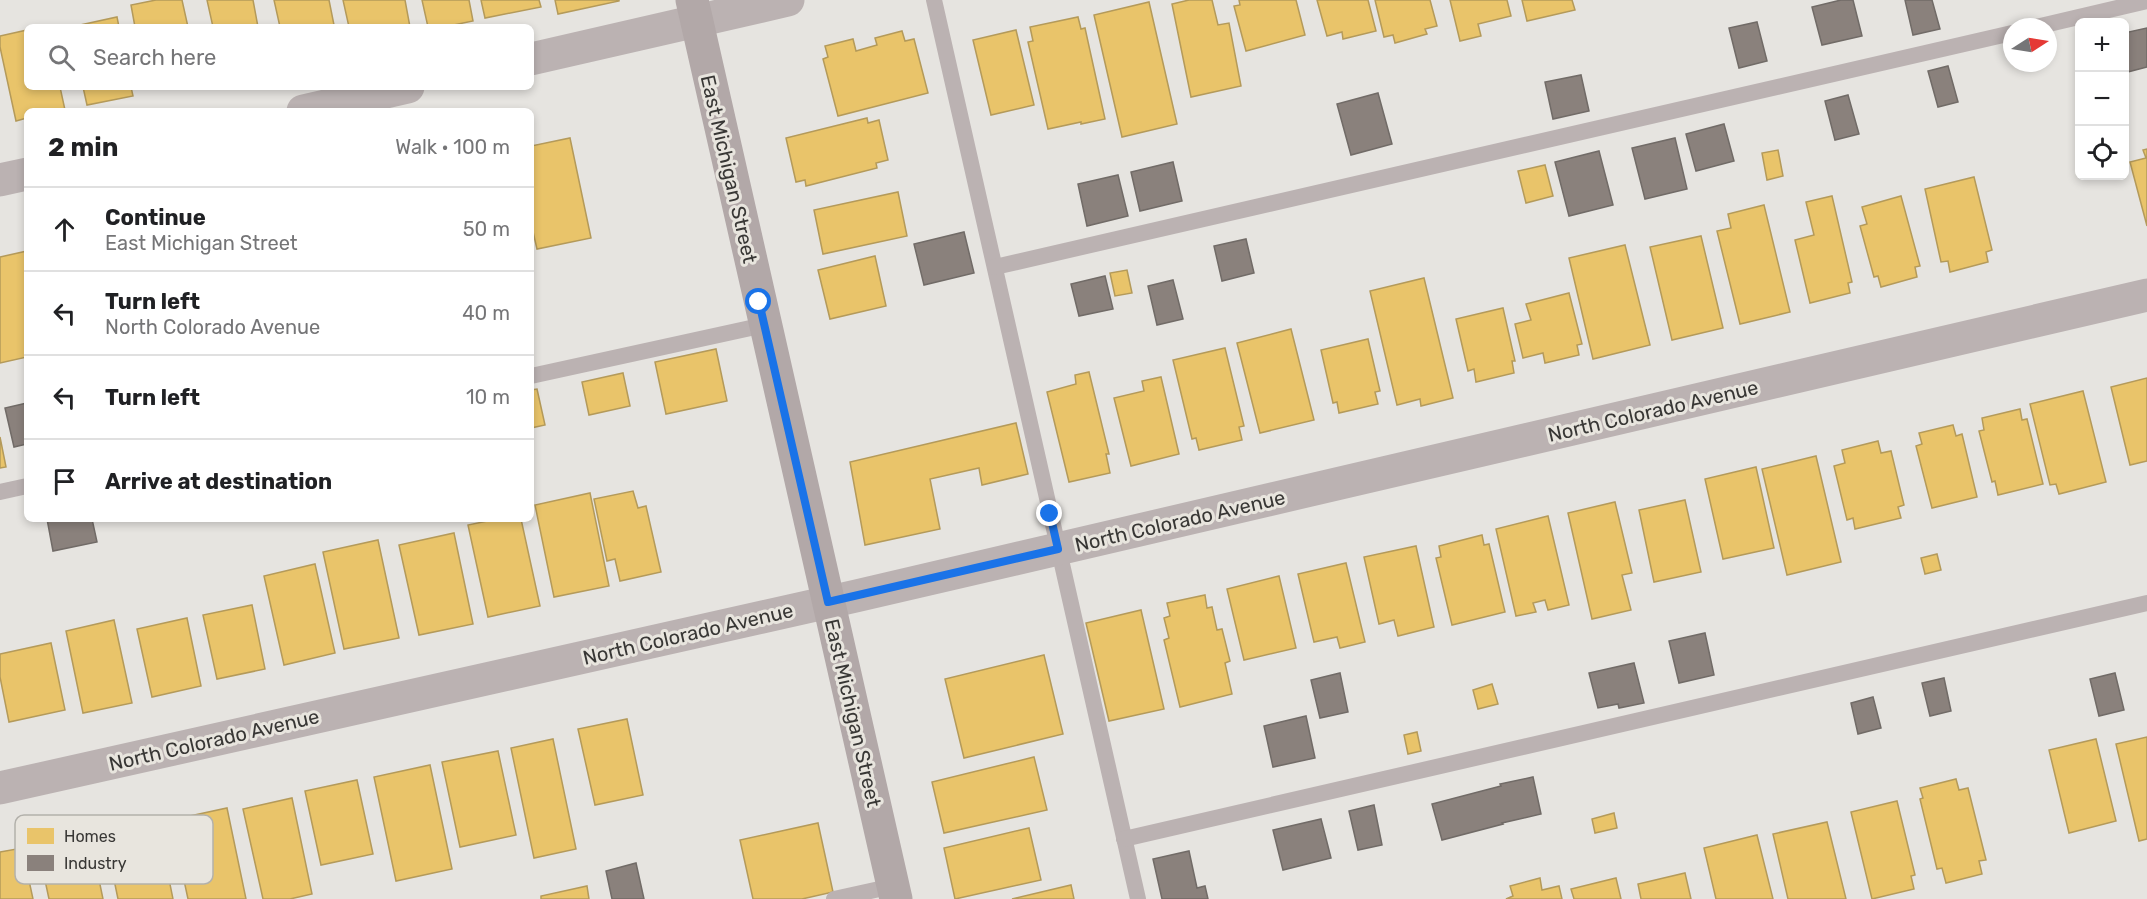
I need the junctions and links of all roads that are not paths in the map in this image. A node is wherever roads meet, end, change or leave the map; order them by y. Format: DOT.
graph roads {
  1 [pos="788,0"];
  2 [pos="934,0"];
  3 [pos="2147,2"];
  4 [pos="694,10"];
  5 [pos="2057,22"];
  6 [pos="2003,35"];
  7 [pos="534,58"];
  8 [pos="395,90"];
  9 [pos="316,108"];
  10 [pos="24,175"];
  11 [pos="0,180"];
  12 [pos="995,267"];
  13 [pos="2147,296"];
  14 [pos="764,325"];
  15 [pos="534,375"];
  16 [pos="24,487"];
  17 [pos="0,492"];
  18 [pos="1058,549"];
  19 [pos="828,602"];
  20 [pos="2147,603"];
  21 [pos="0,788"];
  22 [pos="1124,839"];
  23 [pos="894,892"];
  24 [pos="834,899"];
  25 [pos="1138,899"];
  1 -- 4 [label="street"];
  2 -- 12 [label="lane"];
  3 -- 5 [label="lane"];
  4 -- 7 [label="street"];
  4 -- 14 [label="main road, East Michigan Street"];
  6 -- 12 [label="lane"];
  8 -- 9 [label="street"];
  10 -- 11 [label="street"];
  12 -- 18 [label="lane"];
  13 -- 18 [label="street, North Colorado Avenue"];
  14 -- 15 [label="lane"];
  14 -- 19 [label="main road, East Michigan Street"];
  16 -- 17 [label="lane"];
  18 -- 19 [label="street, North Colorado Avenue"];
  18 -- 22 [label="lane"];
  19 -- 21 [label="street, North Colorado Avenue"];
  19 -- 23 [label="main road, East Michigan Street"];
  20 -- 22 [label="lane"];
  22 -- 25 [label="lane"];
  23 -- 24 [label="lane"];
}
